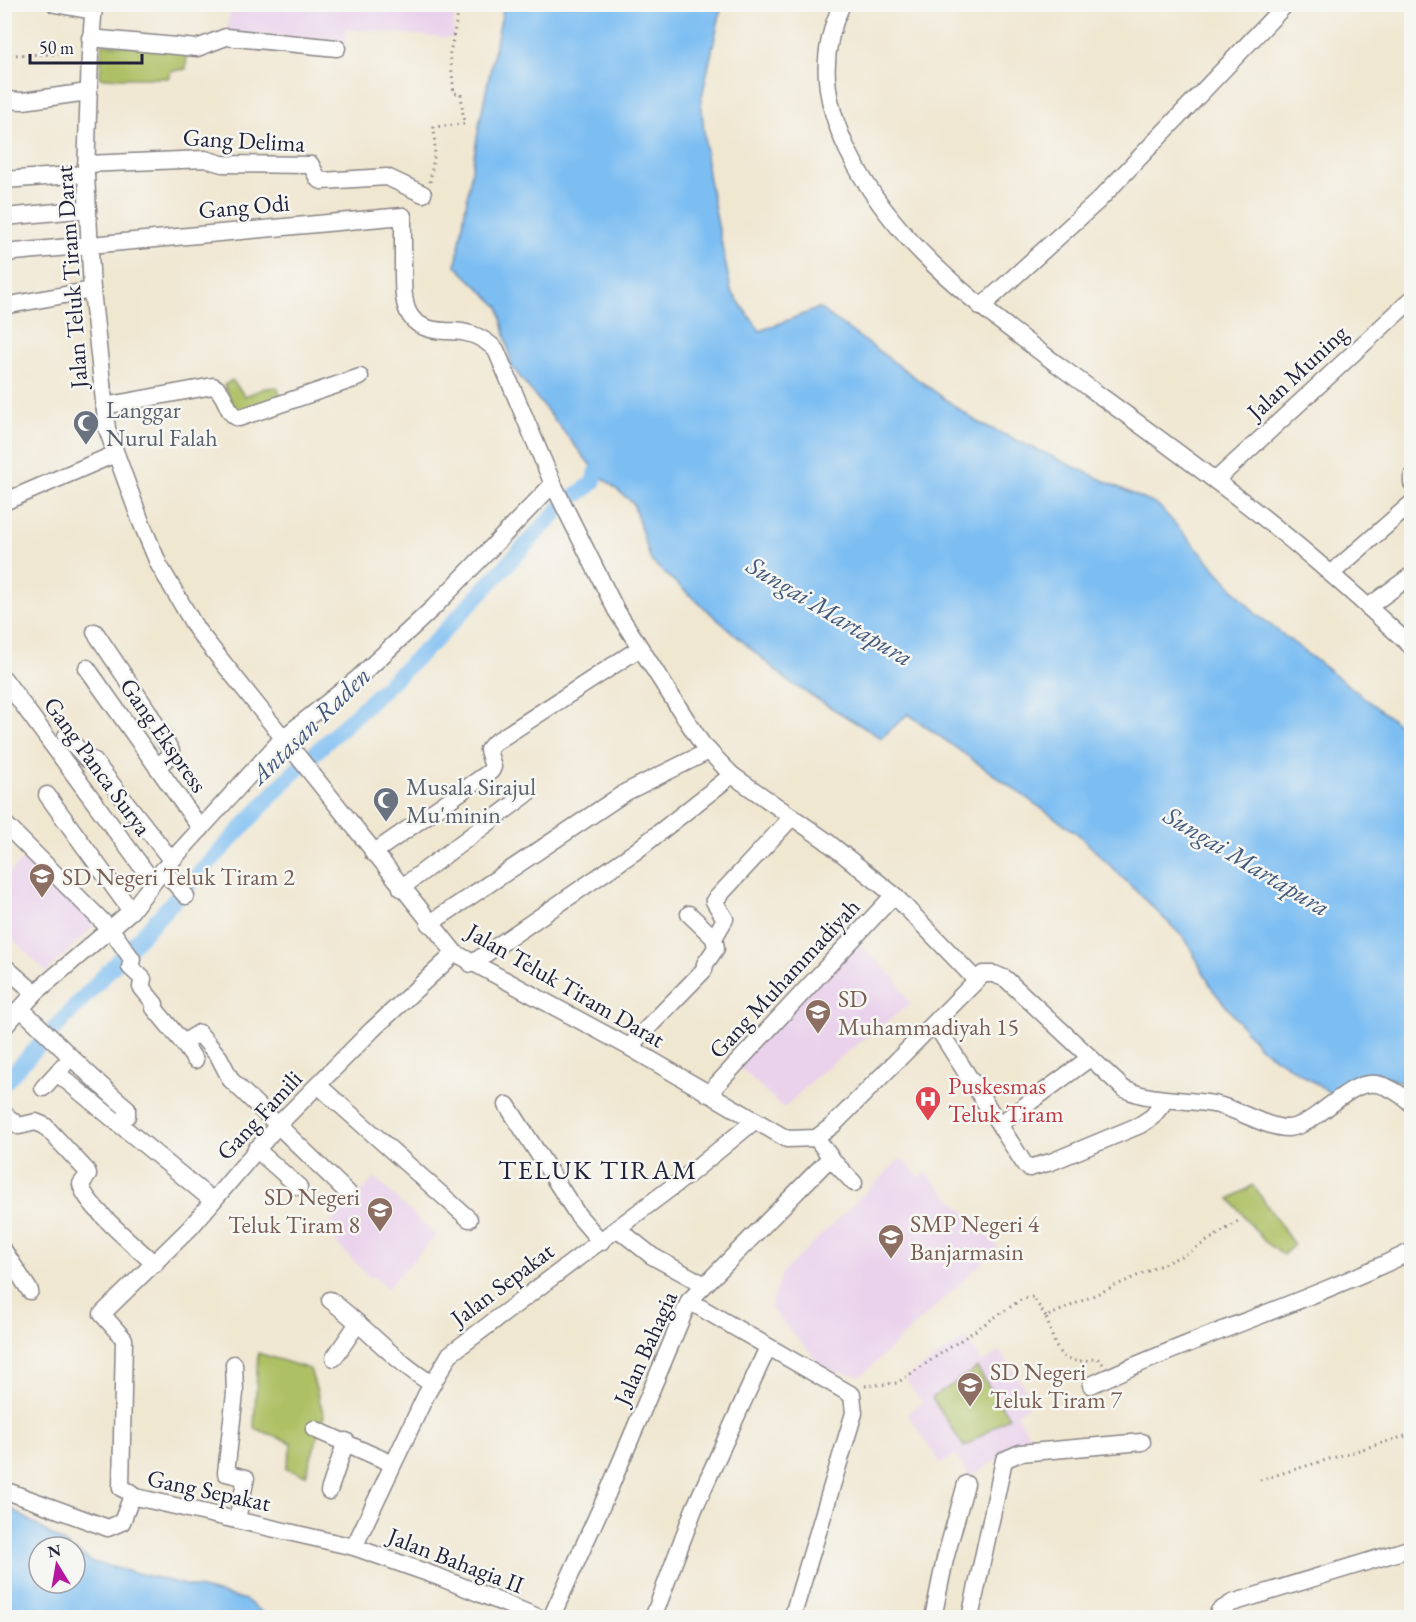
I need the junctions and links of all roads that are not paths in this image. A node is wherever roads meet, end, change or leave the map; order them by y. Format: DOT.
graph roads {
  1 [pos="55,4"];
  2 [pos="842,4"];
  3 [pos="1287,4"];
  4 [pos="94,8"];
  5 [pos="90,46"];
  6 [pos="337,48"];
  7 [pos="88,92"];
  8 [pos="4,100"];
  9 [pos="86,169"];
  10 [pos="4,180"];
  11 [pos="423,194"];
  12 [pos="88,209"];
  13 [pos="5,217"];
  14 [pos="89,244"];
  15 [pos="4,253"];
  16 [pos="92,290"];
  17 [pos="1412,299"];
  18 [pos="4,306"];
  19 [pos="981,307"];
  20 [pos="360,377"];
  21 [pos="104,406"];
  22 [pos="115,454"];
  23 [pos="1412,477"];
  24 [pos="1216,480"];
  25 [pos="1412,483"];
  26 [pos="555,489"];
  27 [pos="4,502"];
  28 [pos="1412,502"];
  29 [pos="1332,573"];
  30 [pos="1412,575"];
  31 [pos="1368,607"];
  32 [pos="95,632"];
  33 [pos="1412,647"];
  34 [pos="640,648"];
  35 [pos="87,668"];
  36 [pos="4,679"];
  37 [pos="66,736"];
  38 [pos="283,738"];
  39 [pos="709,751"];
  40 [pos="157,767"];
  41 [pos="732,775"];
  42 [pos="527,794"];
  43 [pos="47,795"];
  44 [pos="792,817"];
  45 [pos="4,823"];
  46 [pos="201,829"];
  47 [pos="373,853"];
  48 [pos="164,872"];
  49 [pos="401,888"];
  50 [pos="185,894"];
  51 [pos="894,895"];
  52 [pos="131,911"];
  53 [pos="689,914"];
  54 [pos="429,924"];
  55 [pos="111,930"];
  56 [pos="714,938"];
  57 [pos="455,953"];
  58 [pos="471,964"];
  59 [pos="4,966"];
  60 [pos="976,980"];
  61 [pos="35,993"];
  62 [pos="22,1010"];
  63 [pos="934,1024"];
  64 [pos="4,1027"];
  65 [pos="183,1043"];
  66 [pos="629,1047"];
  67 [pos="71,1057"];
  68 [pos="1090,1058"];
  69 [pos="195,1060"];
  70 [pos="57,1073"];
  71 [pos="319,1086"];
  72 [pos="43,1088"];
  73 [pos="708,1094"];
  74 [pos="1165,1101"];
  75 [pos="1412,1104"];
  76 [pos="507,1105"];
  77 [pos="4,1114"];
  78 [pos="753,1122"];
  79 [pos="119,1124"];
  80 [pos="1000,1124"];
  81 [pos="277,1126"];
  82 [pos="816,1138"];
  83 [pos="256,1149"];
  84 [pos="829,1157"];
  85 [pos="854,1184"];
  86 [pos="299,1187"];
  87 [pos="348,1193"];
  88 [pos="213,1201"];
  89 [pos="469,1219"];
  90 [pos="618,1229"];
  91 [pos="601,1242"];
  92 [pos="4,1251"];
  93 [pos="1412,1251"];
  94 [pos="155,1264"];
  95 [pos="703,1284"];
  96 [pos="30,1291"];
  97 [pos="330,1300"];
  98 [pos="689,1300"];
  99 [pos="358,1323"];
  100 [pos="768,1347"];
  101 [pos="334,1358"];
  102 [pos="234,1364"];
  103 [pos="432,1384"];
  104 [pos="1091,1385"];
  105 [pos="314,1429"];
  106 [pos="346,1441"];
  107 [pos="1142,1442"];
  108 [pos="393,1464"];
  109 [pos="966,1484"];
  110 [pos="4,1490"];
  111 [pos="329,1491"];
  112 [pos="132,1498"];
  113 [pos="237,1519"];
  114 [pos="354,1547"];
  115 [pos="1412,1548"];
  116 [pos="540,1617"];
  117 [pos="550,1617"];
  118 [pos="653,1617"];
  119 [pos="792,1617"];
  120 [pos="933,1617"];
  121 [pos="970,1617"];
  122 [pos="1217,1617"];
  1 -- 4 [label="street"];
  2 -- 19 [label="street"];
  3 -- 19 [label="street"];
  4 -- 5 [label="street, Jalan Teluk Tiram Darat"];
  5 -- 6 [label="street"];
  5 -- 7 [label="street, Jalan Teluk Tiram Darat"];
  7 -- 8 [label="street"];
  7 -- 9 [label="street, Jalan Teluk Tiram Darat"];
  9 -- 10 [label="street"];
  9 -- 11 [label="street, Gang Delima"];
  9 -- 12 [label="street, Jalan Teluk Tiram Darat"];
  12 -- 13 [label="street"];
  12 -- 14 [label="street, Jalan Teluk Tiram Darat"];
  14 -- 15 [label="street, Gang Odi"];
  14 -- 16 [label="street, Jalan Teluk Tiram Darat"];
  14 -- 26 [label="street, Gang Odi"];
  16 -- 18 [label="street"];
  16 -- 21 [label="street, Jalan Teluk Tiram Darat"];
  17 -- 24 [label="street, Jalan Muning"];
  19 -- 24 [label="street"];
  20 -- 21 [label="street"];
  21 -- 22 [label="street, Jalan Teluk Tiram Darat"];
  22 -- 27 [label="street"];
  22 -- 38 [label="street, Jalan Teluk Tiram Darat"];
  23 -- 25 [label="street"];
  24 -- 29 [label="street"];
  26 -- 34 [label="street"];
  26 -- 38 [label="street"];
  28 -- 29 [label="street"];
  29 -- 31 [label="street"];
  30 -- 31 [label="street"];
  31 -- 33 [label="street"];
  32 -- 40 [label="street"];
  34 -- 39 [label="street"];
  34 -- 47 [label="street"];
  35 -- 40 [label="street, Gang Ekspress"];
  36 -- 48 [label="street, Gang Panca Surya"];
  37 -- 48 [label="street"];
  38 -- 46 [label="street"];
  38 -- 47 [label="street, Jalan Teluk Tiram Darat"];
  39 -- 41 [label="street"];
  39 -- 54 [label="street"];
  40 -- 46 [label="street, Gang Ekspress"];
  41 -- 44 [label="street"];
  41 -- 58 [label="street"];
  42 -- 49 [label="street"];
  43 -- 52 [label="street"];
  44 -- 51 [label="street"];
  44 -- 56 [label="street"];
  45 -- 55 [label="street"];
  46 -- 48 [label="street"];
  47 -- 49 [label="street, Jalan Teluk Tiram Darat"];
  48 -- 50 [label="street"];
  48 -- 52 [label="street"];
  49 -- 54 [label="street, Jalan Teluk Tiram Darat"];
  51 -- 60 [label="street"];
  51 -- 73 [label="street, Gang Muhammadiyah"];
  52 -- 55 [label="street"];
  53 -- 56 [label="street"];
  54 -- 57 [label="street, Jalan Teluk Tiram Darat"];
  55 -- 61 [label="street"];
  55 -- 65 [label="street"];
  56 -- 66 [label="street"];
  57 -- 58 [label="street, Jalan Teluk Tiram Darat"];
  57 -- 71 [label="street, Gang Famili"];
  58 -- 66 [label="street, Jalan Teluk Tiram Darat"];
  59 -- 61 [label="street"];
  60 -- 63 [label="street"];
  60 -- 68 [label="street"];
  61 -- 62 [label="street"];
  62 -- 64 [label="street"];
  62 -- 67 [label="street"];
  63 -- 80 [label="street"];
  63 -- 82 [label="street"];
  65 -- 69 [label="street"];
  65 -- 81 [label="street"];
  66 -- 73 [label="street, Jalan Teluk Tiram Darat"];
  67 -- 70 [label="street"];
  67 -- 79 [label="street"];
  68 -- 74 [label="street"];
  68 -- 80 [label="street"];
  70 -- 72 [label="street"];
  70 -- 79 [label="street"];
  71 -- 81 [label="street, Gang Famili"];
  71 -- 89 [label="street"];
  73 -- 78 [label="street, Jalan Teluk Tiram Darat"];
  74 -- 75 [label="street"];
  74 -- 80 [label="street"];
  76 -- 91 [label="street"];
  77 -- 94 [label="street"];
  78 -- 82 [label="street, Jalan Teluk Tiram Darat"];
  78 -- 90 [label="street, Jalan Sepakat"];
  79 -- 88 [label="street"];
  81 -- 83 [label="street, Gang Famili"];
  81 -- 87 [label="street"];
  82 -- 84 [label="street"];
  83 -- 86 [label="street"];
  83 -- 88 [label="street, Gang Famili"];
  84 -- 85 [label="street"];
  84 -- 95 [label="street, Jalan Bahagia"];
  88 -- 94 [label="street, Gang Famili"];
  90 -- 91 [label="street, Jalan Sepakat"];
  90 -- 95 [label="street"];
  91 -- 103 [label="street, Jalan Sepakat"];
  92 -- 96 [label="street"];
  93 -- 104 [label="street"];
  94 -- 112 [label="street, Gang Famili"];
  95 -- 98 [label="street, Jalan Bahagia"];
  97 -- 99 [label="street"];
  98 -- 100 [label="street"];
  98 -- 117 [label="street, Jalan Bahagia"];
  99 -- 101 [label="street"];
  99 -- 103 [label="street"];
  100 -- 118 [label="street"];
  100 -- 119 [label="street"];
  102 -- 113 [label="street"];
  103 -- 108 [label="street, Jalan Sepakat"];
  105 -- 106 [label="street"];
  106 -- 108 [label="street"];
  106 -- 111 [label="street"];
  107 -- 121 [label="street"];
  108 -- 114 [label="street, Jalan Sepakat"];
  109 -- 120 [label="street"];
  110 -- 112 [label="street, Gang Sepakat"];
  112 -- 113 [label="street, Gang Sepakat"];
  113 -- 114 [label="street, Gang Sepakat"];
  114 -- 116 [label="street, Jalan Bahagia II"];
  115 -- 122 [label="street"];
}
